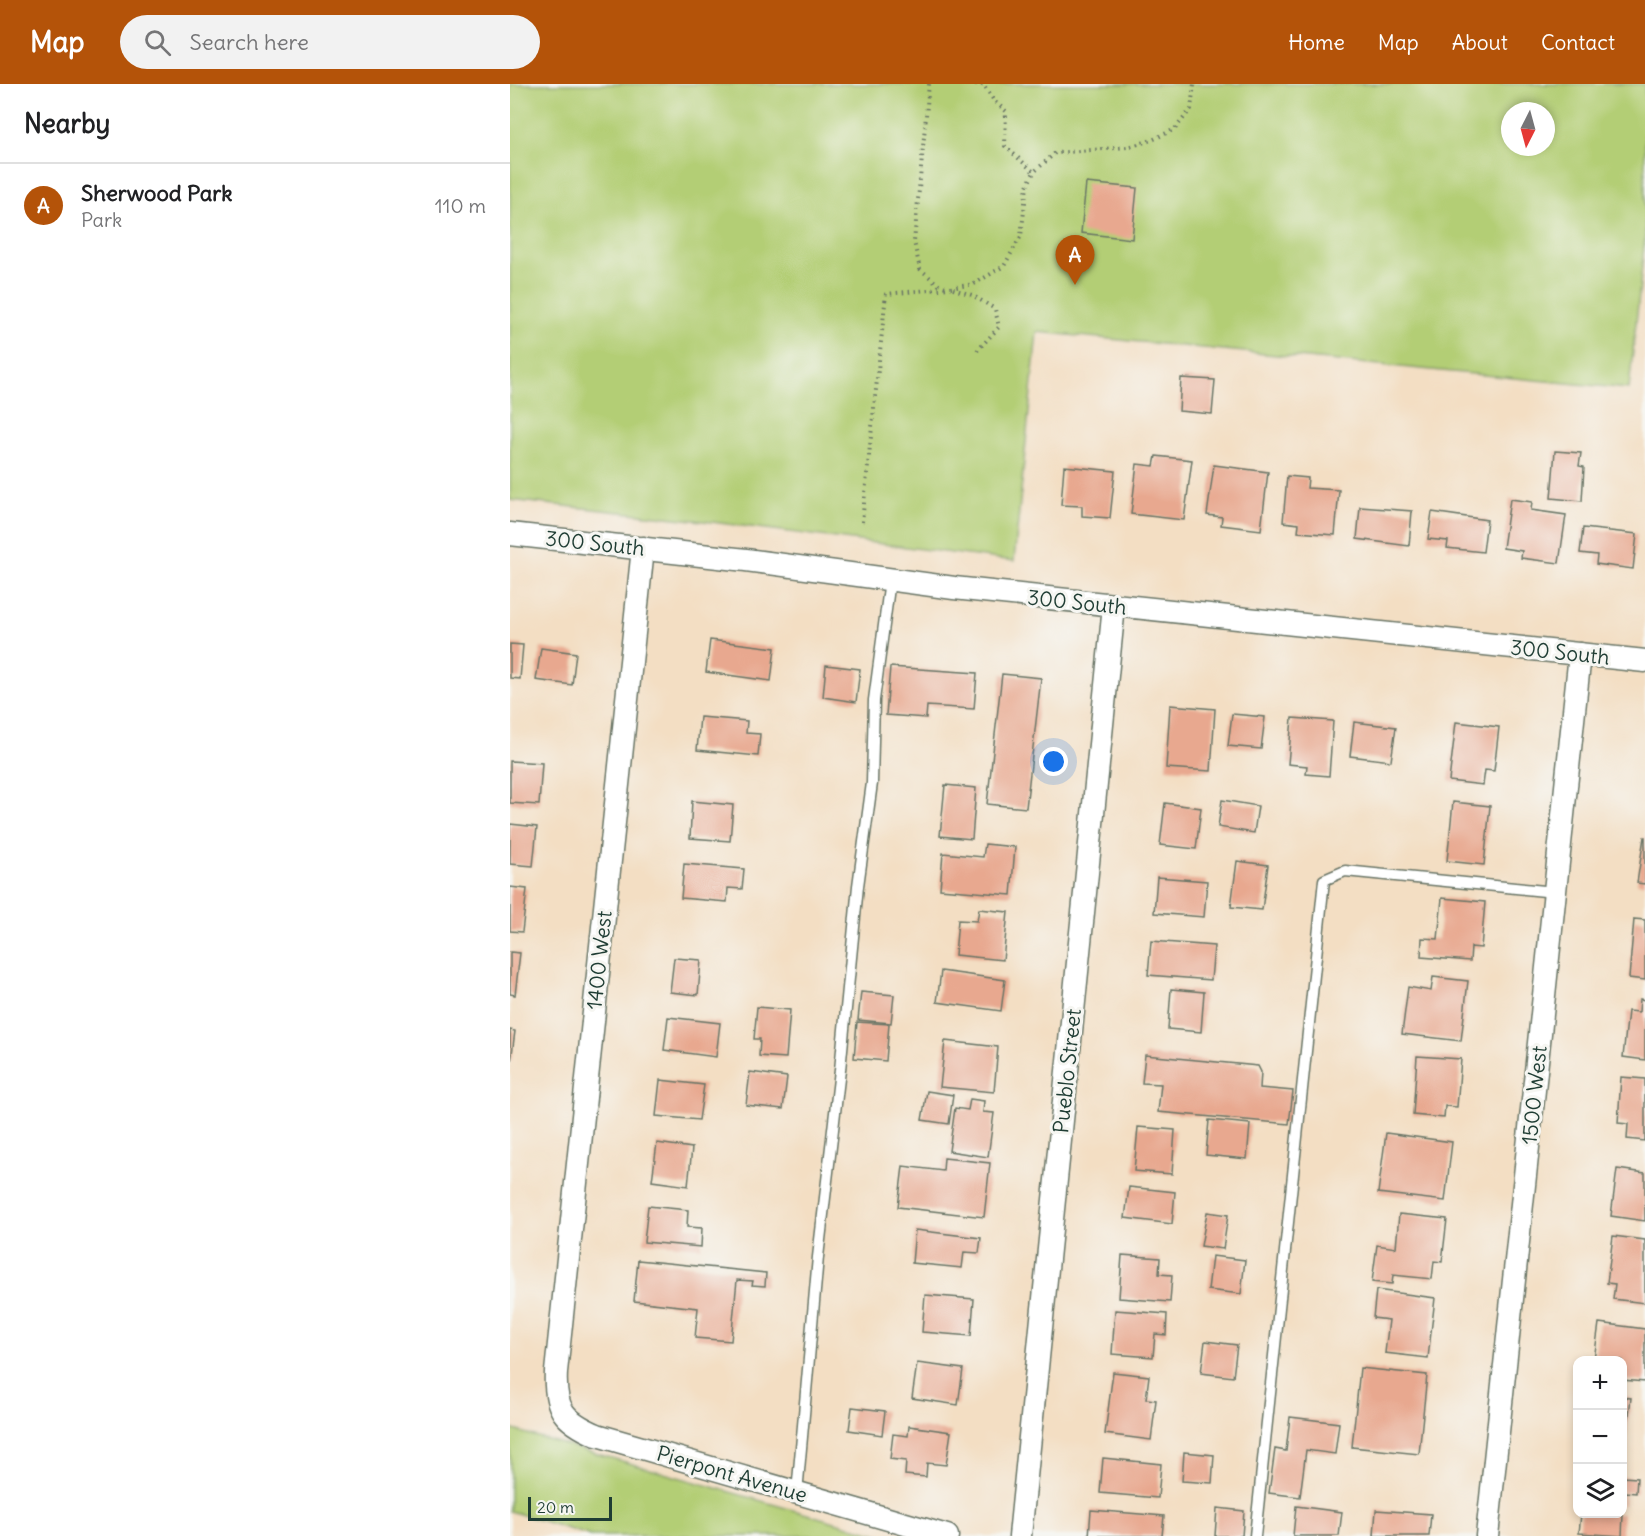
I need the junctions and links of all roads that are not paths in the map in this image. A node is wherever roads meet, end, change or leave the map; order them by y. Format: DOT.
graph roads {
  1 [pos="510,534"];
  2 [pos="643,548"];
  3 [pos="890,580"];
  4 [pos="1114,606"];
  5 [pos="1580,654"];
  6 [pos="1645,661"];
  7 [pos="1555,892"];
  8 [pos="556,1372"];
  9 [pos="797,1493"];
  10 [pos="947,1536"];
  11 [pos="1020,1536"];
  12 [pos="1255,1536"];
  13 [pos="1487,1536"];
  1 -- 2 [label="street, 300 South"];
  2 -- 3 [label="street, 300 South"];
  2 -- 8 [label="street, 1400 West"];
  3 -- 4 [label="street, 300 South"];
  3 -- 9 [label="lane"];
  4 -- 5 [label="street, 300 South"];
  4 -- 11 [label="street, Pueblo Street"];
  5 -- 6 [label="street, 300 South"];
  5 -- 7 [label="street, 1500 West"];
  7 -- 12 [label="lane"];
  7 -- 13 [label="street, 1500 West"];
  8 -- 9 [label="street, Pierpont Avenue"];
  9 -- 10 [label="street, Pierpont Avenue"];
}
